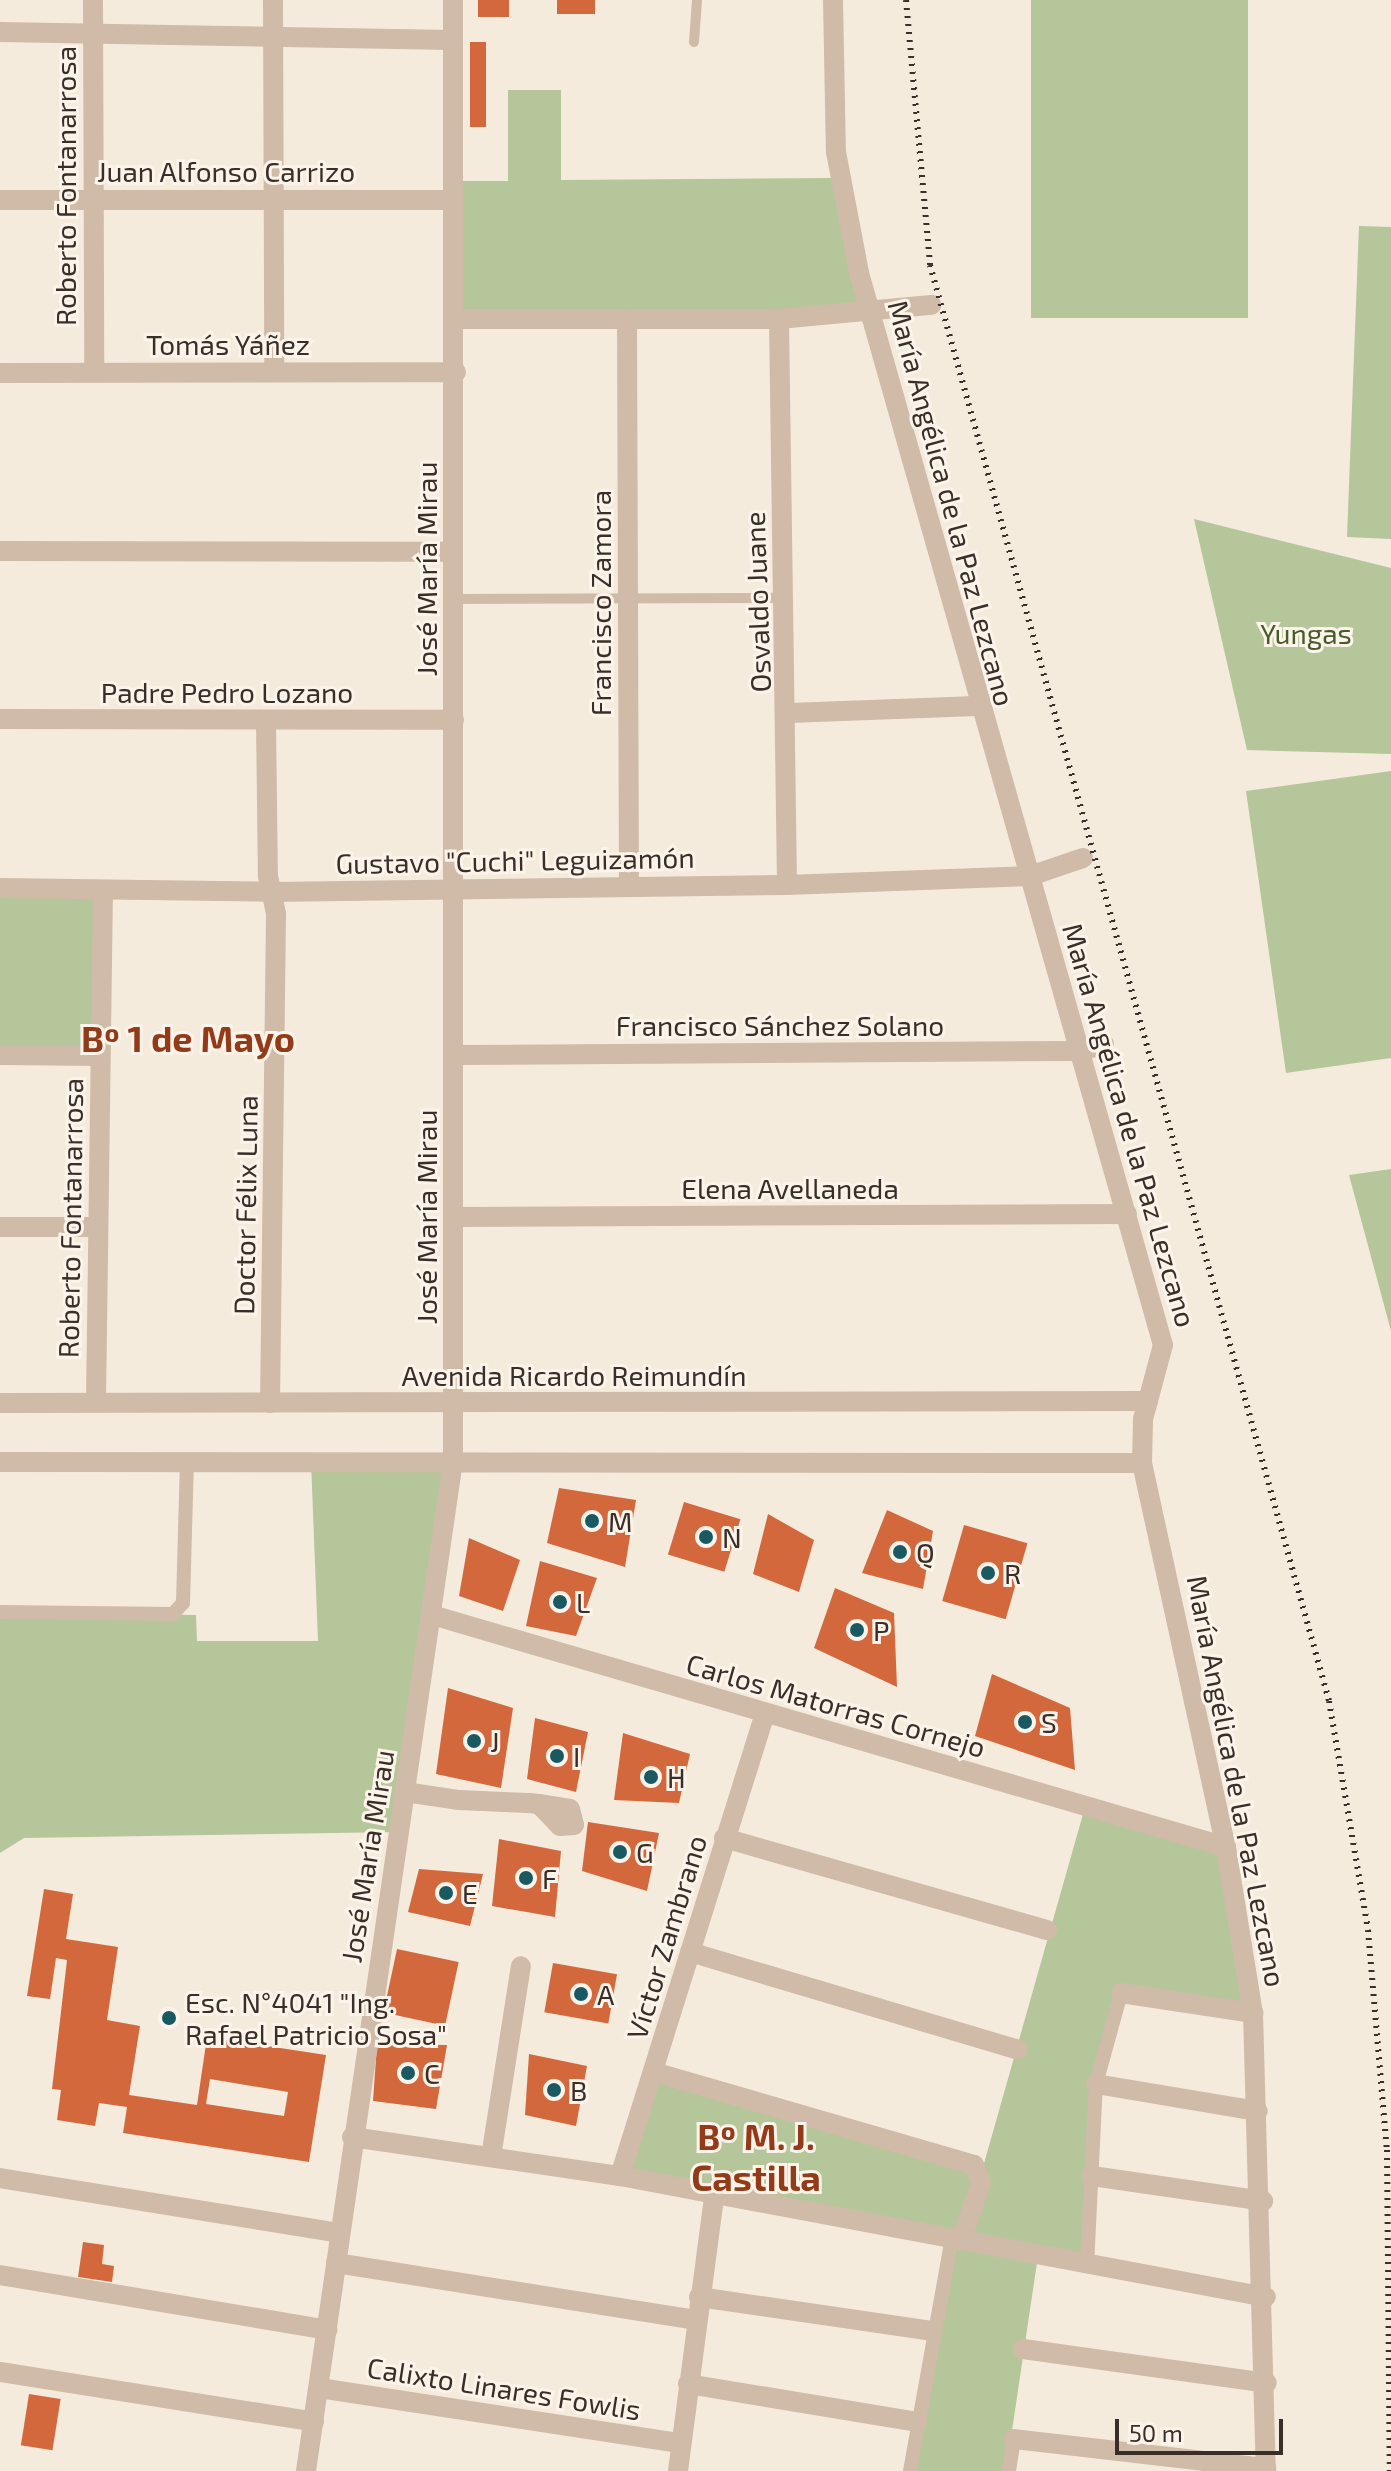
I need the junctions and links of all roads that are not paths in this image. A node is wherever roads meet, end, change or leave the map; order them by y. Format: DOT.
graph roads {
  1 [pos="93,0"];
  2 [pos="273,0"];
  3 [pos="453,0"];
  4 [pos="697,0"];
  5 [pos="833,0"];
  6 [pos="0,32"];
  7 [pos="93,32"];
  8 [pos="274,34"];
  9 [pos="453,40"];
  10 [pos="694,42"];
  11 [pos="95,198"];
  12 [pos="276,198"];
  13 [pos="0,200"];
  14 [pos="453,200"];
  15 [pos="931,305"];
  16 [pos="871,314"];
  17 [pos="455,319"];
  18 [pos="779,319"];
  19 [pos="627,321"];
  20 [pos="94,372"];
  21 [pos="274,372"];
  22 [pos="456,372"];
  23 [pos="0,373"];
  24 [pos="0,551"];
  25 [pos="453,552"];
  26 [pos="784,598"];
  27 [pos="454,599"];
  28 [pos="629,599"];
  29 [pos="977,706"];
  30 [pos="789,713"];
  31 [pos="0,719"];
  32 [pos="454,720"];
  33 [pos="266,721"];
  34 [pos="1083,858"];
  35 [pos="1030,876"];
  36 [pos="629,884"];
  37 [pos="787,885"];
  38 [pos="0,888"];
  39 [pos="103,890"];
  40 [pos="453,890"];
  41 [pos="271,892"];
  42 [pos="1104,1044"];
  43 [pos="1081,1051"];
  44 [pos="0,1055"];
  45 [pos="454,1055"];
  46 [pos="100,1056"];
  47 [pos="1127,1214"];
  48 [pos="453,1217"];
  49 [pos="0,1227"];
  50 [pos="98,1227"];
  51 [pos="1148,1401"];
  52 [pos="96,1402"];
  53 [pos="0,1403"];
  54 [pos="270,1403"];
  55 [pos="454,1403"];
  56 [pos="187,1461"];
  57 [pos="453,1461"];
  58 [pos="0,1462"];
  59 [pos="1142,1463"];
  60 [pos="0,1612"];
  61 [pos="432,1615"];
  62 [pos="765,1714"];
  63 [pos="405,1792"];
  64 [pos="539,1804"];
  65 [pos="724,1838"];
  66 [pos="1226,1847"];
  67 [pos="1047,1930"];
  68 [pos="690,1952"];
  69 [pos="521,1966"];
  70 [pos="1121,1993"];
  71 [pos="1253,2013"];
  72 [pos="1018,2050"];
  73 [pos="654,2072"];
  74 [pos="1096,2084"];
  75 [pos="1258,2111"];
  76 [pos="352,2137"];
  77 [pos="491,2157"];
  78 [pos="620,2176"];
  79 [pos="1092,2176"];
  80 [pos="0,2178"];
  81 [pos="714,2196"];
  82 [pos="1263,2201"];
  83 [pos="340,2233"];
  84 [pos="957,2238"];
  85 [pos="336,2263"];
  86 [pos="1087,2266"];
  87 [pos="0,2275"];
  88 [pos="699,2297"];
  89 [pos="1266,2297"];
  90 [pos="696,2320"];
  91 [pos="327,2330"];
  92 [pos="932,2331"];
  93 [pos="1023,2349"];
  94 [pos="0,2372"];
  95 [pos="1267,2383"];
  96 [pos="688,2384"];
  97 [pos="319,2388"];
  98 [pos="314,2422"];
  99 [pos="917,2422"];
  100 [pos="1014,2439"];
  101 [pos="680,2443"];
  102 [pos="1266,2470"];
  103 [pos="306,2471"];
  104 [pos="678,2471"];
  105 [pos="910,2471"];
  106 [pos="1009,2471"];
  1 -- 7 [label="street, Roberto Fontanarrosa"];
  2 -- 8 [label="street"];
  3 -- 9 [label="street, José María Mirau"];
  4 -- 10 [label="lane"];
  5 -- 16 [label="street, María Angélica de la Paz Lezcano"];
  6 -- 7 [label="street"];
  7 -- 8 [label="street"];
  7 -- 11 [label="street, Roberto Fontanarrosa"];
  8 -- 9 [label="street"];
  8 -- 12 [label="street"];
  9 -- 14 [label="street, José María Mirau"];
  11 -- 12 [label="street, Juan Alfonso Carrizo"];
  11 -- 13 [label="street, Juan Alfonso Carrizo"];
  11 -- 20 [label="street, Roberto Fontanarrosa"];
  12 -- 14 [label="street, Juan Alfonso Carrizo"];
  12 -- 21 [label="street"];
  14 -- 17 [label="street, José María Mirau"];
  15 -- 16 [label="street"];
  16 -- 18 [label="street"];
  16 -- 29 [label="street, María Angélica de la Paz Lezcano"];
  17 -- 19 [label="street"];
  17 -- 22 [label="street, José María Mirau"];
  18 -- 19 [label="street"];
  18 -- 26 [label="street, Osvaldo Juane"];
  19 -- 28 [label="street, Francisco Zamora"];
  20 -- 21 [label="street, Tomás Yáñez"];
  20 -- 23 [label="street, Tomás Yáñez"];
  21 -- 22 [label="street, Tomás Yáñez"];
  22 -- 25 [label="street, José María Mirau"];
  24 -- 25 [label="street"];
  25 -- 27 [label="street, José María Mirau"];
  26 -- 28 [label="lane"];
  26 -- 30 [label="street, Osvaldo Juane"];
  27 -- 28 [label="lane"];
  27 -- 32 [label="street, José María Mirau"];
  28 -- 36 [label="street, Francisco Zamora"];
  29 -- 30 [label="street"];
  29 -- 35 [label="street, María Angélica de la Paz Lezcano"];
  30 -- 37 [label="street, Osvaldo Juane"];
  31 -- 33 [label="street, Padre Pedro Lozano"];
  32 -- 33 [label="street, Padre Pedro Lozano"];
  32 -- 40 [label="street, José María Mirau"];
  33 -- 41 [label="street, Doctor Félix Luna"];
  34 -- 35 [label="street, Gustavo \"Cuchi\" Leguizamón"];
  35 -- 37 [label="street, Gustavo \"Cuchi\" Leguizamón"];
  35 -- 43 [label="street, María Angélica de la Paz Lezcano"];
  36 -- 37 [label="street, Gustavo \"Cuchi\" Leguizamón"];
  36 -- 40 [label="street, Gustavo \"Cuchi\" Leguizamón"];
  38 -- 39 [label="street, Gustavo \"Cuchi\" Leguizamón"];
  39 -- 41 [label="street, Gustavo \"Cuchi\" Leguizamón"];
  39 -- 46 [label="street, Roberto Fontanarrosa"];
  40 -- 41 [label="street, Gustavo \"Cuchi\" Leguizamón"];
  40 -- 45 [label="street, José María Mirau"];
  41 -- 54 [label="street, Doctor Félix Luna"];
  42 -- 43 [label="street, Francisco Sánchez Solano"];
  43 -- 45 [label="street, Francisco Sánchez Solano"];
  43 -- 47 [label="street, María Angélica de la Paz Lezcano"];
  44 -- 46 [label="street"];
  45 -- 48 [label="street, José María Mirau"];
  46 -- 50 [label="street, Roberto Fontanarrosa"];
  47 -- 48 [label="street, Elena Avellaneda"];
  47 -- 51 [label="street, María Angélica de la Paz Lezcano"];
  48 -- 55 [label="street, José María Mirau"];
  49 -- 50 [label="street"];
  50 -- 52 [label="street, Roberto Fontanarrosa"];
  51 -- 55 [label="street, Avenida Ricardo Reimundín"];
  51 -- 59 [label="street, María Angélica de la Paz Lezcano"];
  52 -- 53 [label="street, Avenida Ricardo Reimundín"];
  52 -- 54 [label="street, Avenida Ricardo Reimundín"];
  54 -- 55 [label="street, Avenida Ricardo Reimundín"];
  55 -- 57 [label="street, José María Mirau"];
  56 -- 57 [label="street"];
  56 -- 58 [label="street"];
  56 -- 60 [label="street"];
  57 -- 59 [label="street"];
  57 -- 61 [label="street, José María Mirau"];
  59 -- 66 [label="street, María Angélica de la Paz Lezcano"];
  61 -- 62 [label="street, Carlos Matorras Cornejo"];
  61 -- 63 [label="street, José María Mirau"];
  62 -- 65 [label="street, Víctor Zambrano"];
  62 -- 66 [label="street, Carlos Matorras Cornejo"];
  63 -- 64 [label="street"];
  63 -- 76 [label="street, José María Mirau"];
  65 -- 67 [label="street"];
  65 -- 68 [label="street, Víctor Zambrano"];
  66 -- 71 [label="street, María Angélica de la Paz Lezcano"];
  68 -- 72 [label="street"];
  68 -- 73 [label="street, Víctor Zambrano"];
  69 -- 77 [label="street"];
  70 -- 71 [label="street"];
  70 -- 74 [label="street"];
  71 -- 75 [label="street, María Angélica de la Paz Lezcano"];
  73 -- 78 [label="street, Víctor Zambrano"];
  73 -- 84 [label="street"];
  74 -- 75 [label="street"];
  74 -- 79 [label="street"];
  75 -- 82 [label="street, María Angélica de la Paz Lezcano"];
  76 -- 77 [label="street"];
  76 -- 83 [label="street, José María Mirau"];
  77 -- 78 [label="street"];
  78 -- 81 [label="street"];
  79 -- 82 [label="street"];
  79 -- 86 [label="street"];
  80 -- 83 [label="street"];
  81 -- 84 [label="street"];
  81 -- 88 [label="street"];
  82 -- 89 [label="street, María Angélica de la Paz Lezcano"];
  83 -- 85 [label="street, José María Mirau"];
  84 -- 86 [label="street"];
  84 -- 92 [label="street"];
  85 -- 90 [label="street"];
  85 -- 91 [label="street, José María Mirau"];
  86 -- 89 [label="street"];
  87 -- 91 [label="street"];
  88 -- 90 [label="street"];
  88 -- 92 [label="street"];
  89 -- 95 [label="street, María Angélica de la Paz Lezcano"];
  90 -- 96 [label="street"];
  91 -- 97 [label="street, José María Mirau"];
  92 -- 99 [label="street"];
  93 -- 95 [label="street"];
  94 -- 98 [label="street"];
  95 -- 102 [label="street, María Angélica de la Paz Lezcano"];
  96 -- 99 [label="street"];
  96 -- 101 [label="street"];
  97 -- 98 [label="street, José María Mirau"];
  97 -- 101 [label="street, Calixto Linares Fowlis"];
  98 -- 103 [label="street, José María Mirau"];
  99 -- 105 [label="street"];
  100 -- 102 [label="street"];
  100 -- 106 [label="street"];
  101 -- 104 [label="street"];
}
